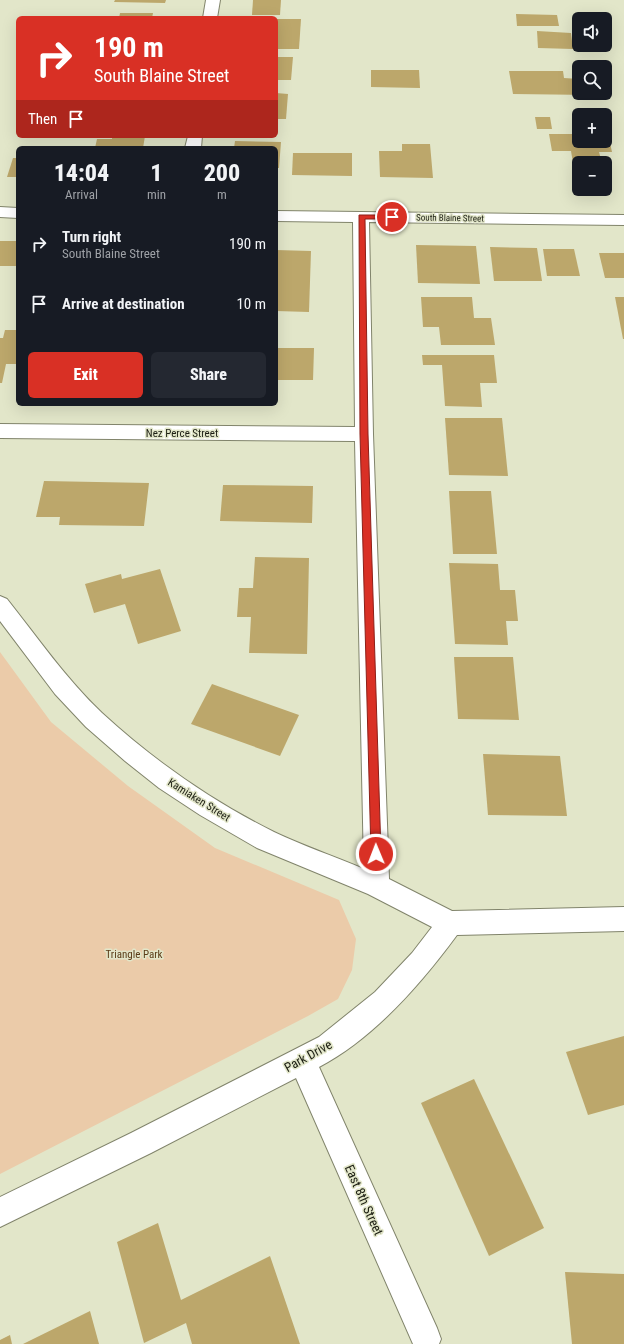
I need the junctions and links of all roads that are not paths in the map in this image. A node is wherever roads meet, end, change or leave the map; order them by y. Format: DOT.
graph roads {
  1 [pos="213,0"];
  2 [pos="210,16"];
  3 [pos="0,212"];
  4 [pos="16,213"];
  5 [pos="278,216"];
  6 [pos="361,216"];
  7 [pos="624,220"];
  8 [pos="0,431"];
  9 [pos="364,434"];
  10 [pos="0,605"];
  11 [pos="377,886"];
  12 [pos="624,919"];
  13 [pos="451,923"];
  14 [pos="302,1061"];
  15 [pos="0,1212"];
  16 [pos="426,1339"];
  1 -- 2 [label="street"];
  3 -- 4 [label="street"];
  5 -- 6 [label="street, South Blaine Street"];
  6 -- 7 [label="street, South Blaine Street"];
  6 -- 9 [label="street"];
  8 -- 9 [label="street, Nez Perce Street"];
  9 -- 11 [label="street"];
  10 -- 11 [label="street, Kamiaken Street"];
  11 -- 13 [label="street, Kamiaken Street"];
  12 -- 13 [label="street"];
  13 -- 14 [label="street, Park Drive"];
  14 -- 15 [label="street, Park Drive"];
  14 -- 16 [label="street, East 8th Street"];
}
